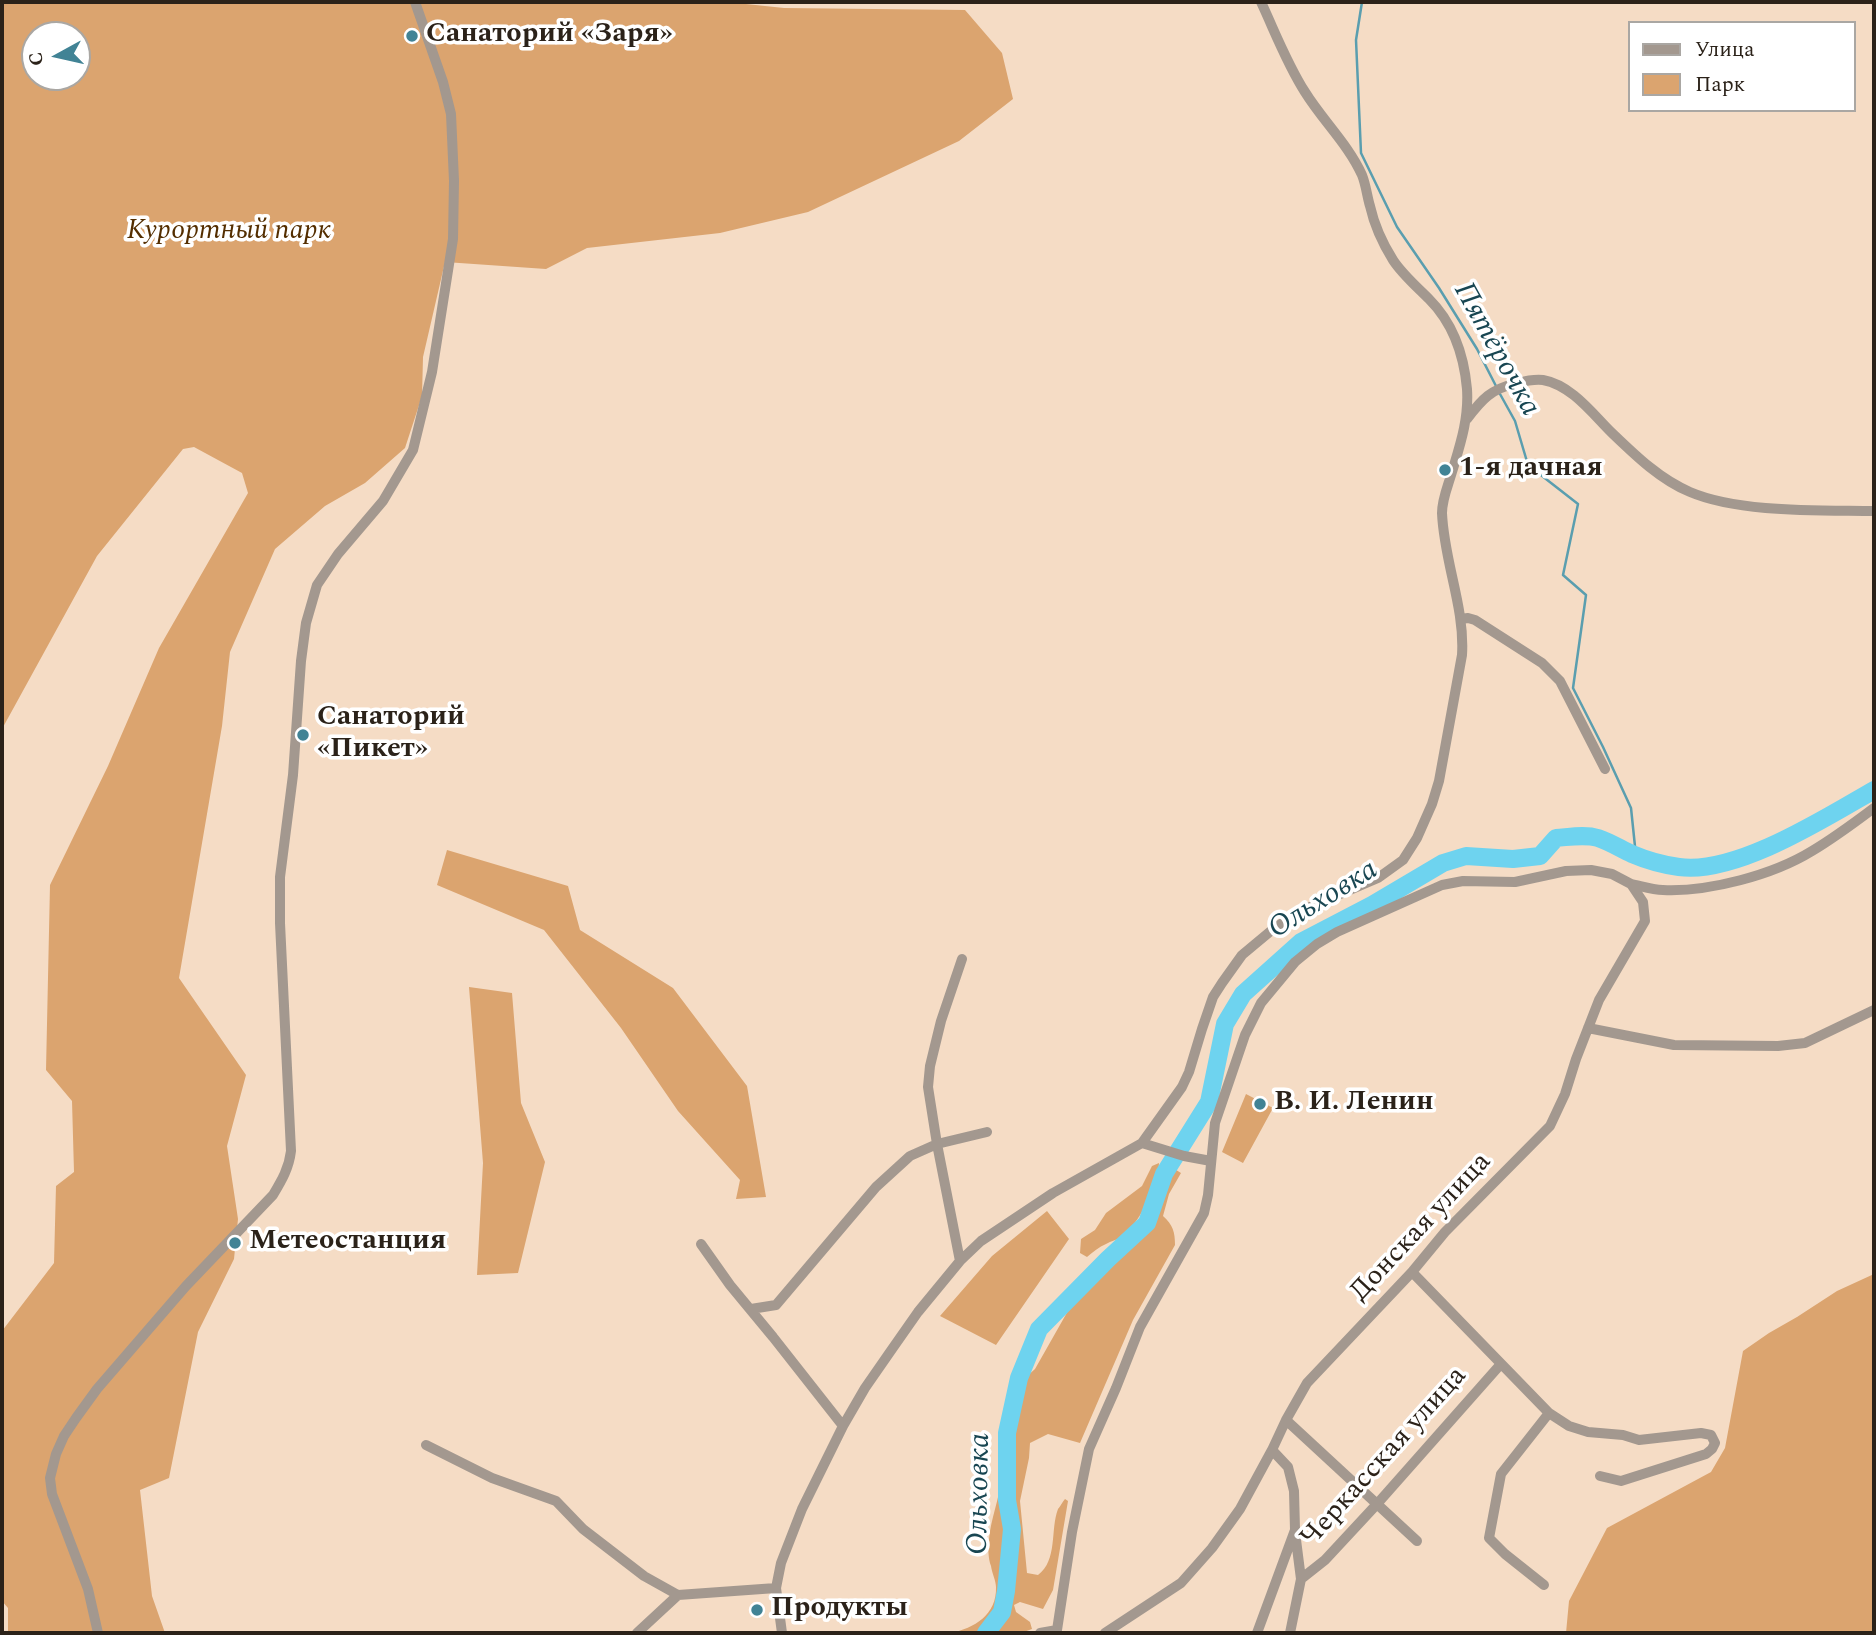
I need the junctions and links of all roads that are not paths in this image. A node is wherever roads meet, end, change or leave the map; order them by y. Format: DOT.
graph roads {
  1 [pos="415,2"];
  2 [pos="1261,2"];
  3 [pos="1467,419"];
  4 [pos="1874,511"];
  5 [pos="1461,619"];
  6 [pos="1605,769"];
  7 [pos="1874,808"];
  8 [pos="1631,884"];
  9 [pos="962,959"];
  10 [pos="1874,1010"];
  11 [pos="1588,1028"];
  12 [pos="987,1132"];
  13 [pos="1142,1143"];
  14 [pos="937,1144"];
  15 [pos="1211,1161"];
  16 [pos="701,1244"];
  17 [pos="960,1261"];
  18 [pos="1412,1272"];
  19 [pos="751,1309"];
  20 [pos="1500,1365"];
  21 [pos="1549,1413"];
  22 [pos="1286,1420"];
  23 [pos="843,1426"];
  24 [pos="426,1445"];
  25 [pos="1272,1450"];
  26 [pos="1600,1476"];
  27 [pos="1377,1504"];
  28 [pos="1295,1530"];
  29 [pos="1417,1541"];
  30 [pos="1301,1579"];
  31 [pos="1544,1585"];
  32 [pos="776,1588"];
  33 [pos="678,1595"];
  34 [pos="1059,1631"];
  35 [pos="98,1633"];
  36 [pos="637,1633"];
  37 [pos="782,1633"];
  38 [pos="1040,1633"];
  39 [pos="1105,1633"];
  40 [pos="1257,1633"];
  41 [pos="1290,1633"];
  1 -- 35 [label="street"];
  2 -- 3 [label="street"];
  3 -- 4 [label="street"];
  3 -- 5 [label="street"];
  5 -- 6 [label="street"];
  5 -- 13 [label="street"];
  7 -- 8 [label="street"];
  8 -- 11 [label="street, Донская улица"];
  8 -- 15 [label="street"];
  9 -- 14 [label="street"];
  10 -- 11 [label="street"];
  11 -- 18 [label="street, Донская улица"];
  12 -- 14 [label="street"];
  13 -- 15 [label="street"];
  13 -- 17 [label="street"];
  14 -- 17 [label="street"];
  14 -- 19 [label="street"];
  15 -- 34 [label="street"];
  16 -- 19 [label="street"];
  17 -- 23 [label="street"];
  18 -- 20 [label="street"];
  18 -- 22 [label="street, Донская улица"];
  19 -- 23 [label="street"];
  20 -- 21 [label="street"];
  20 -- 27 [label="street, Черкасская улица"];
  21 -- 26 [label="street"];
  21 -- 31 [label="street"];
  22 -- 25 [label="street, Донская улица"];
  22 -- 27 [label="street"];
  23 -- 32 [label="street"];
  24 -- 33 [label="street"];
  25 -- 28 [label="street"];
  25 -- 39 [label="street, Донская улица"];
  27 -- 29 [label="street"];
  27 -- 30 [label="street, Черкасская улица"];
  28 -- 30 [label="street, Черкасская улица"];
  28 -- 40 [label="street"];
  30 -- 41 [label="street, Черкасская улица"];
  32 -- 33 [label="street"];
  32 -- 37 [label="street"];
  33 -- 36 [label="street"];
  34 -- 38 [label="street"];
}
